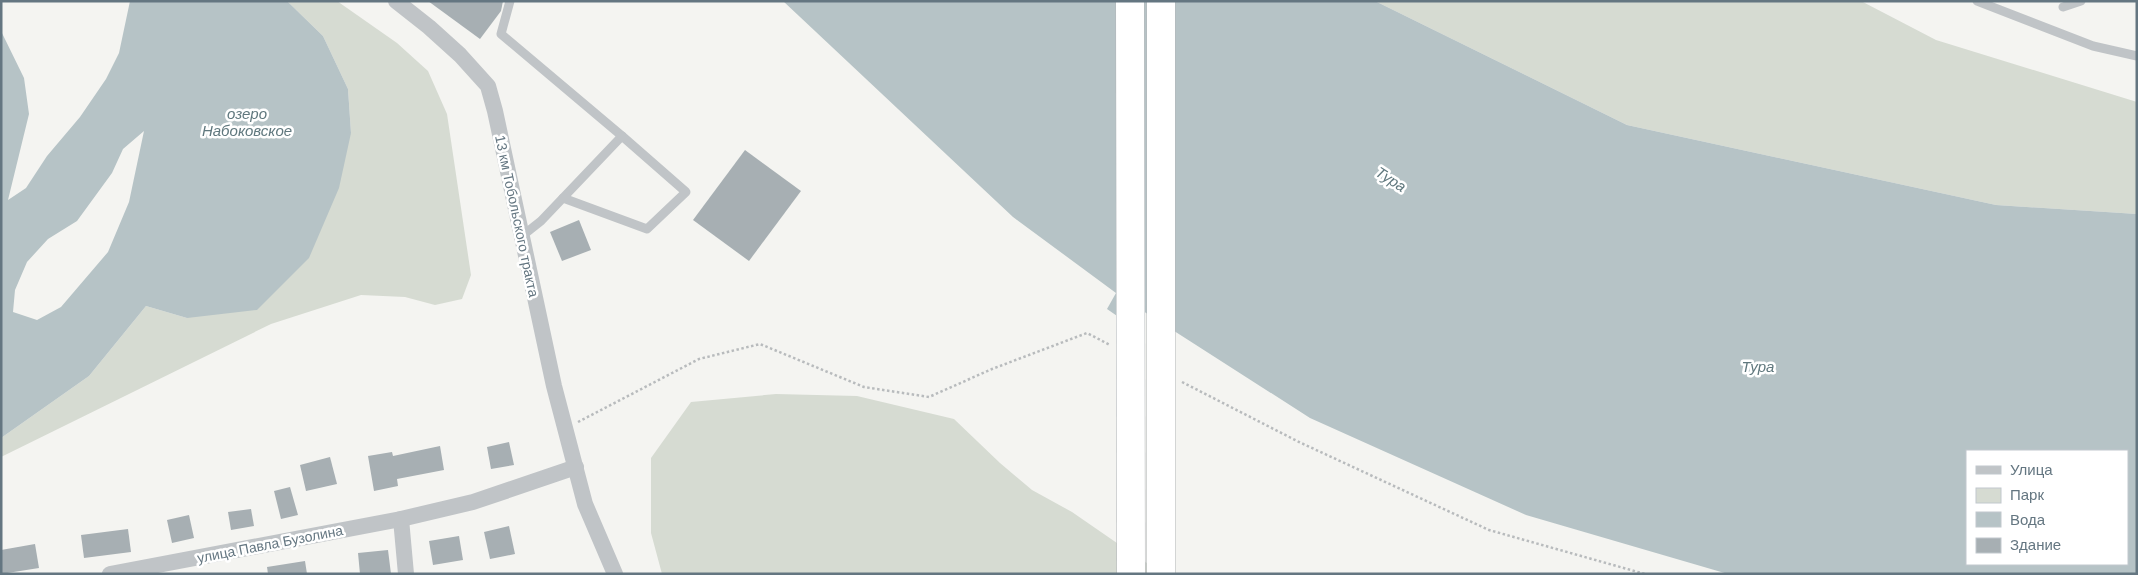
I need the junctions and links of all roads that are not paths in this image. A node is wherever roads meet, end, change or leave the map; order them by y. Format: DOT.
graph roads {
  1 [pos="396,1"];
  2 [pos="510,1"];
  3 [pos="1130,1"];
  4 [pos="1161,1"];
  5 [pos="1977,1"];
  6 [pos="2081,1"];
  7 [pos="2063,6"];
  8 [pos="2137,56"];
  9 [pos="622,136"];
  10 [pos="563,198"];
  11 [pos="522,236"];
  12 [pos="576,467"];
  13 [pos="401,519"];
  14 [pos="110,574"];
  15 [pos="406,574"];
  16 [pos="615,574"];
  17 [pos="1131,574"];
  18 [pos="1161,574"];
  1 -- 11 [label="street, 13 км Тобольского тракта"];
  2 -- 9 [label="lane"];
  3 -- 17 [label="highway, bridge"];
  4 -- 18 [label="highway, bridge"];
  5 -- 8 [label="lane"];
  6 -- 7 [label="lane"];
  9 -- 10 [label="lane"];
  9 -- 10 [label="lane"];
  10 -- 11 [label="lane"];
  11 -- 12 [label="street, 13 км Тобольского тракта"];
  12 -- 13 [label="street, улица Павла Бузолина"];
  12 -- 16 [label="street, 13 км Тобольского тракта"];
  13 -- 14 [label="street, улица Павла Бузолина"];
  13 -- 15 [label="street"];
}
